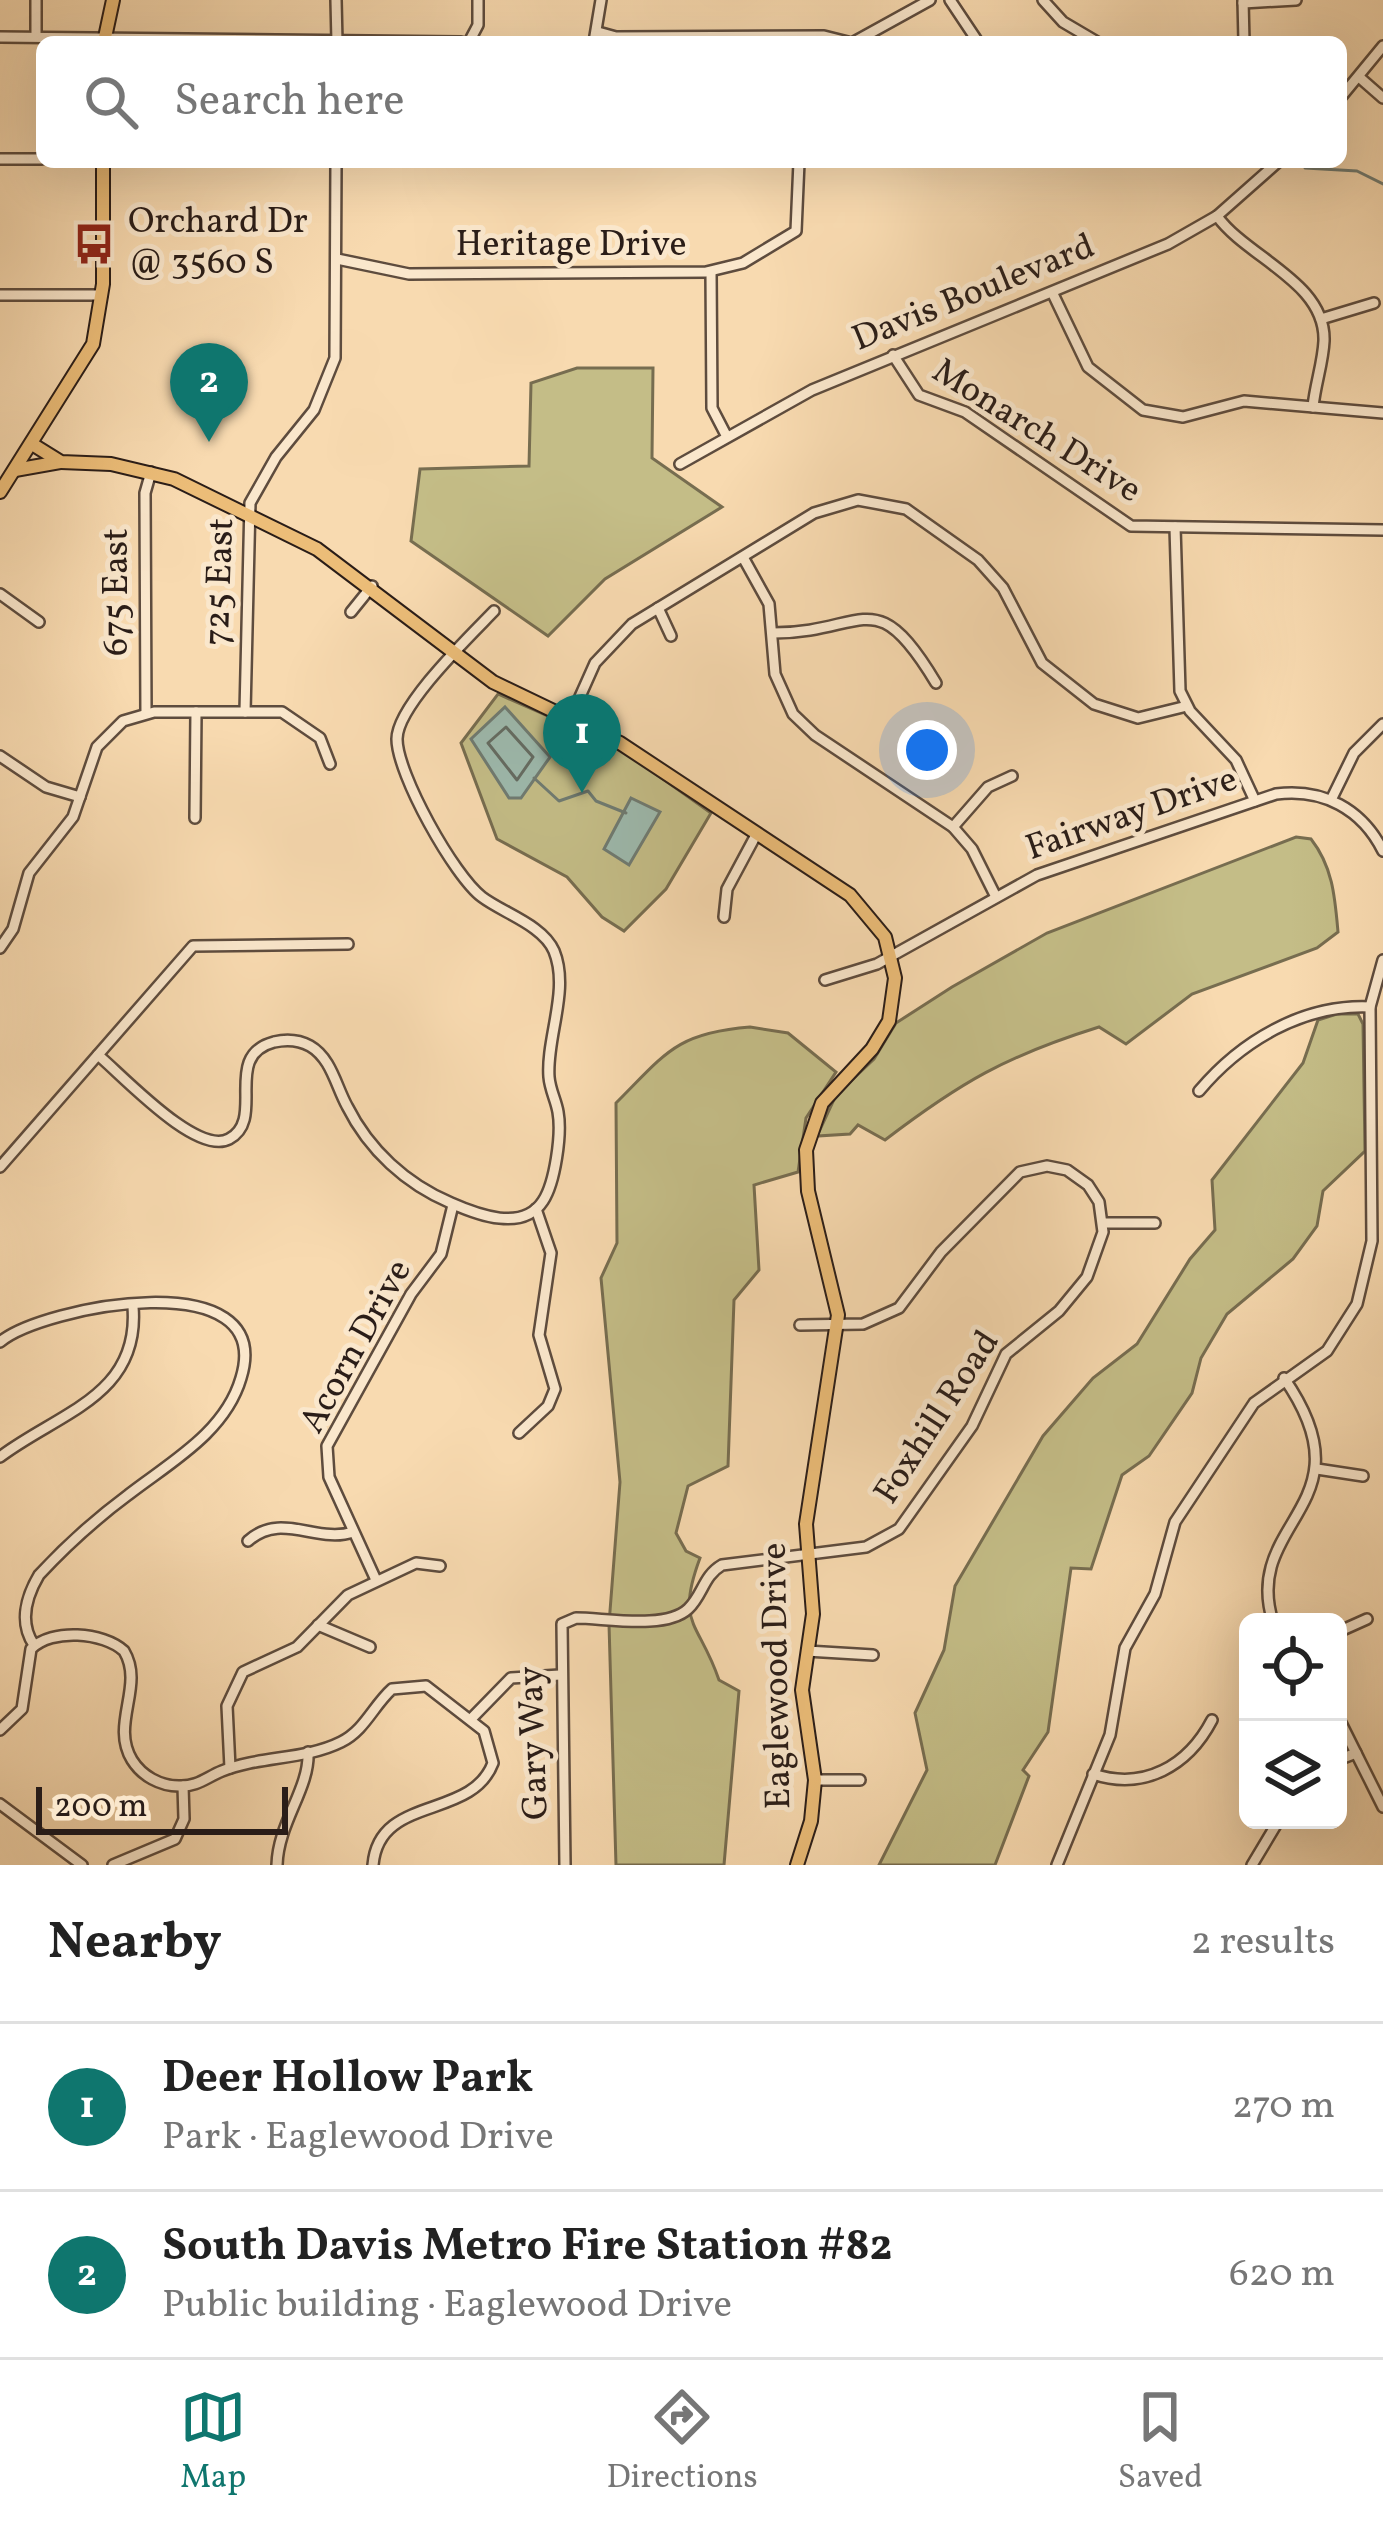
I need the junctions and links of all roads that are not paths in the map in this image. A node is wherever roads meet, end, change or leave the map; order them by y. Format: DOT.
graph roads {
  1 [pos="36,0"];
  2 [pos="113,0"];
  3 [pos="336,0"];
  4 [pos="478,0"];
  5 [pos="601,0"];
  6 [pos="930,0"];
  7 [pos="950,0"];
  8 [pos="1043,0"];
  9 [pos="1296,0"];
  10 [pos="916,2"];
  11 [pos="1243,2"];
  12 [pos="36,36"];
  13 [pos="106,36"];
  14 [pos="337,36"];
  15 [pos="470,36"];
  16 [pos="596,36"];
  17 [pos="861,36"];
  18 [pos="975,36"];
  19 [pos="1087,36"];
  20 [pos="1244,36"];
  21 [pos="0,37"];
  22 [pos="1383,46"];
  23 [pos="1359,77"];
  24 [pos="1347,90"];
  25 [pos="1383,98"];
  26 [pos="0,159"];
  27 [pos="36,159"];
  28 [pos="103,168"];
  29 [pos="336,168"];
  30 [pos="799,168"];
  31 [pos="1271,168"];
  32 [pos="1217,216"];
  33 [pos="337,259"];
  34 [pos="711,272"];
  35 [pos="1053,294"];
  36 [pos="102,295"];
  37 [pos="0,296"];
  38 [pos="1374,303"];
  39 [pos="1321,319"];
  40 [pos="892,355"];
  41 [pos="1313,407"];
  42 [pos="1383,413"];
  43 [pos="726,435"];
  44 [pos="32,444"];
  45 [pos="62,462"];
  46 [pos="680,464"];
  47 [pos="14,471"];
  48 [pos="151,472"];
  49 [pos="0,492"];
  50 [pos="248,514"];
  51 [pos="1175,527"];
  52 [pos="1383,530"];
  53 [pos="744,559"];
  54 [pos="372,586"];
  55 [pos="0,594"];
  56 [pos="658,608"];
  57 [pos="494,611"];
  58 [pos="352,612"];
  59 [pos="39,622"];
  60 [pos="773,633"];
  61 [pos="671,636"];
  62 [pos="455,654"];
  63 [pos="936,683"];
  64 [pos="1187,706"];
  65 [pos="196,712"];
  66 [pos="245,712"];
  67 [pos="146,713"];
  68 [pos="570,719"];
  69 [pos="1383,724"];
  70 [pos="0,756"];
  71 [pos="330,764"];
  72 [pos="1012,776"];
  73 [pos="80,796"];
  74 [pos="1331,800"];
  75 [pos="1255,801"];
  76 [pos="195,818"];
  77 [pos="953,827"];
  78 [pos="757,832"];
  79 [pos="1383,851"];
  80 [pos="996,896"];
  81 [pos="724,917"];
  82 [pos="348,944"];
  83 [pos="0,948"];
  84 [pos="892,956"];
  85 [pos="1383,960"];
  86 [pos="825,980"];
  87 [pos="1370,1007"];
  88 [pos="98,1055"];
  89 [pos="1199,1091"];
  90 [pos="1377,1116"];
  91 [pos="0,1167"];
  92 [pos="453,1204"];
  93 [pos="536,1209"];
  94 [pos="1104,1223"];
  95 [pos="1155,1223"];
  96 [pos="133,1307"];
  97 [pos="800,1325"];
  98 [pos="838,1325"];
  99 [pos="0,1342"];
  100 [pos="1284,1378"];
  101 [pos="519,1433"];
  102 [pos="0,1457"];
  103 [pos="1317,1469"];
  104 [pos="1363,1476"];
  105 [pos="353,1532"];
  106 [pos="248,1541"];
  107 [pos="807,1553"];
  108 [pos="440,1566"];
  109 [pos="376,1580"];
  110 [pos="1272,1613"];
  111 [pos="1367,1618"];
  112 [pos="565,1621"];
  113 [pos="318,1625"];
  114 [pos="1347,1628"];
  115 [pos="34,1645"];
  116 [pos="370,1647"];
  117 [pos="807,1651"];
  118 [pos="873,1655"];
  119 [pos="560,1676"];
  120 [pos="471,1719"];
  121 [pos="1212,1720"];
  122 [pos="1340,1721"];
  123 [pos="0,1730"];
  124 [pos="308,1752"];
  125 [pos="1356,1753"];
  126 [pos="1347,1756"];
  127 [pos="230,1768"];
  128 [pos="1094,1774"];
  129 [pos="815,1780"];
  130 [pos="860,1780"];
  131 [pos="183,1786"];
  132 [pos="0,1804"];
  133 [pos="1383,1808"];
  134 [pos="1274,1829"];
  135 [pos="82,1865"];
  136 [pos="113,1865"];
  137 [pos="277,1865"];
  138 [pos="373,1865"];
  139 [pos="565,1865"];
  140 [pos="797,1865"];
  141 [pos="1057,1865"];
  142 [pos="1252,1865"];
  1 -- 12 [label="street"];
  2 -- 13 [label="main road"];
  3 -- 14 [label="street"];
  4 -- 15 [label="street"];
  5 -- 16 [label="street"];
  6 -- 10 [label="street"];
  7 -- 18 [label="street"];
  8 -- 19 [label="street"];
  9 -- 11 [label="street"];
  10 -- 17 [label="street"];
  11 -- 20 [label="street"];
  12 -- 21 [label="street"];
  22 -- 23 [label="street"];
  23 -- 24 [label="street"];
  23 -- 25 [label="street"];
  26 -- 27 [label="street"];
  28 -- 36 [label="main road"];
  29 -- 33 [label="street, 725 East"];
  30 -- 34 [label="street, Heritage Drive"];
  31 -- 32 [label="street, Davis Boulevard"];
  32 -- 35 [label="street, Davis Boulevard"];
  32 -- 39 [label="street"];
  33 -- 34 [label="street, Heritage Drive"];
  33 -- 50 [label="street, 725 East"];
  34 -- 43 [label="street"];
  35 -- 40 [label="street, Davis Boulevard"];
  35 -- 41 [label="street"];
  36 -- 37 [label="street"];
  36 -- 44 [label="main road"];
  38 -- 39 [label="street"];
  39 -- 41 [label="street"];
  40 -- 43 [label="street, Davis Boulevard"];
  40 -- 51 [label="street, Monarch Drive"];
  41 -- 42 [label="street"];
  43 -- 46 [label="street, Davis Boulevard"];
  44 -- 45 [label="main road"];
  44 -- 47 [label="main road"];
  45 -- 47 [label="main road"];
  45 -- 48 [label="main road"];
  47 -- 49 [label="main road"];
  48 -- 50 [label="main road"];
  48 -- 67 [label="street, 675 East"];
  50 -- 54 [label="main road"];
  50 -- 66 [label="street, 725 East"];
  51 -- 52 [label="street, Monarch Drive"];
  51 -- 64 [label="street"];
  53 -- 56 [label="street"];
  53 -- 60 [label="street"];
  53 -- 64 [label="street"];
  54 -- 58 [label="street"];
  54 -- 62 [label="main road"];
  55 -- 59 [label="street"];
  56 -- 61 [label="street"];
  56 -- 68 [label="street"];
  57 -- 62 [label="street"];
  60 -- 63 [label="street"];
  60 -- 77 [label="street"];
  62 -- 68 [label="main road"];
  62 -- 93 [label="street"];
  64 -- 75 [label="street"];
  65 -- 66 [label="street"];
  65 -- 67 [label="street"];
  65 -- 76 [label="street"];
  66 -- 71 [label="street"];
  67 -- 73 [label="street"];
  68 -- 78 [label="main road"];
  69 -- 74 [label="street"];
  70 -- 73 [label="street"];
  72 -- 77 [label="street"];
  73 -- 83 [label="street"];
  74 -- 75 [label="street, Fairway Drive"];
  74 -- 79 [label="street"];
  75 -- 80 [label="street, Fairway Drive"];
  77 -- 80 [label="street"];
  78 -- 81 [label="street"];
  78 -- 84 [label="main road"];
  80 -- 84 [label="street, Fairway Drive"];
  82 -- 88 [label="street"];
  84 -- 86 [label="street, Fairway Drive"];
  84 -- 98 [label="main road, Eaglewood Drive"];
  85 -- 87 [label="street"];
  87 -- 89 [label="street"];
  87 -- 90 [label="street"];
  88 -- 91 [label="street"];
  88 -- 92 [label="street"];
  90 -- 100 [label="street"];
  92 -- 93 [label="street"];
  92 -- 105 [label="street, Acorn Drive"];
  93 -- 101 [label="street"];
  94 -- 95 [label="street"];
  94 -- 98 [label="street"];
  94 -- 107 [label="street, Foxhill Road"];
  96 -- 99 [label="street"];
  96 -- 102 [label="street"];
  96 -- 115 [label="street"];
  97 -- 98 [label="street"];
  98 -- 107 [label="main road, Eaglewood Drive"];
  100 -- 103 [label="street"];
  100 -- 128 [label="street"];
  103 -- 104 [label="street"];
  103 -- 110 [label="street"];
  105 -- 106 [label="street"];
  105 -- 109 [label="street, Acorn Drive"];
  107 -- 112 [label="street, Foxhill Road"];
  107 -- 117 [label="main road, Eaglewood Drive"];
  108 -- 109 [label="street"];
  109 -- 113 [label="street"];
  111 -- 114 [label="street"];
  112 -- 119 [label="street, Gary Way"];
  113 -- 116 [label="street"];
  113 -- 127 [label="street"];
  115 -- 123 [label="street"];
  115 -- 131 [label="street"];
  117 -- 118 [label="street"];
  117 -- 129 [label="main road, Eaglewood Drive"];
  119 -- 120 [label="street"];
  119 -- 139 [label="street, Gary Way"];
  120 -- 124 [label="street"];
  120 -- 138 [label="street"];
  121 -- 128 [label="street"];
  122 -- 125 [label="street"];
  124 -- 127 [label="street"];
  124 -- 137 [label="street"];
  125 -- 126 [label="street"];
  125 -- 133 [label="street"];
  127 -- 131 [label="street"];
  128 -- 141 [label="street"];
  129 -- 130 [label="street"];
  129 -- 140 [label="main road, Eaglewood Drive"];
  131 -- 136 [label="street"];
  132 -- 135 [label="street"];
  134 -- 142 [label="street"];
}
